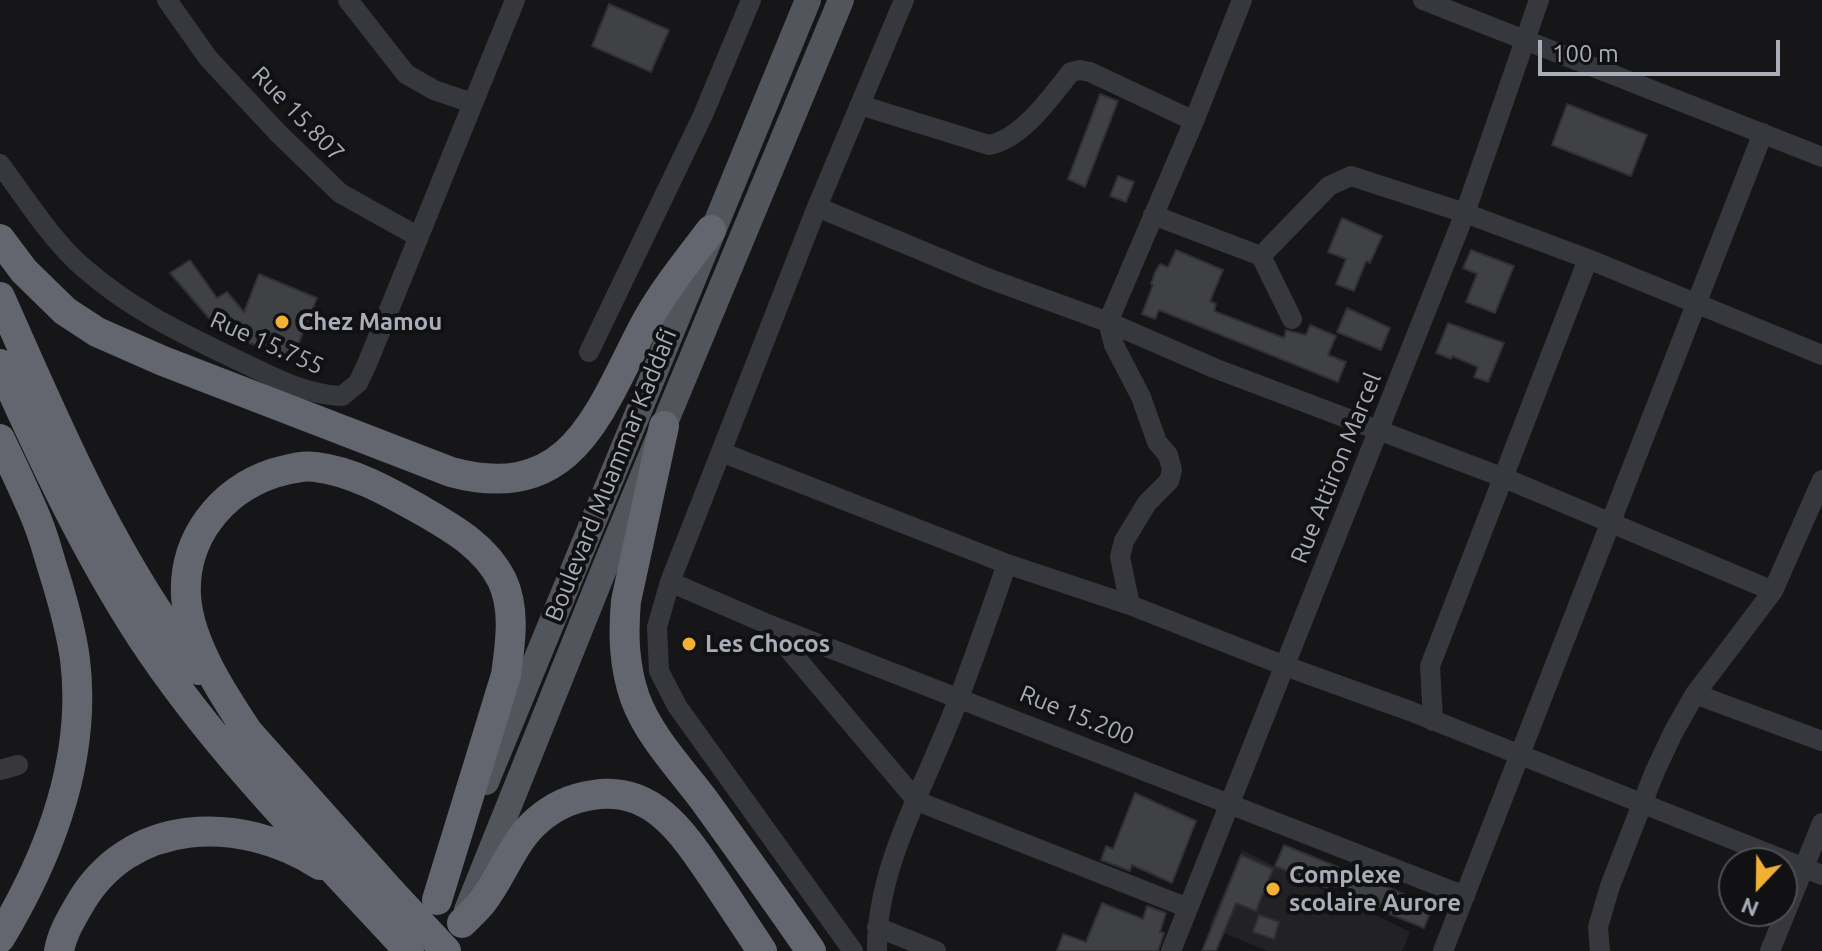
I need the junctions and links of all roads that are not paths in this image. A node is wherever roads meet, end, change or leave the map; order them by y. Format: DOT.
graph roads {
  1 [pos="167,0"];
  2 [pos="348,0"];
  3 [pos="515,0"];
  4 [pos="751,0"];
  5 [pos="808,0"];
  6 [pos="841,0"];
  7 [pos="904,0"];
  8 [pos="1242,0"];
  9 [pos="1423,0"];
  10 [pos="1539,0"];
  11 [pos="1524,38"];
  12 [pos="472,103"];
  13 [pos="860,105"];
  14 [pos="1194,121"];
  15 [pos="1763,133"];
  16 [pos="1822,157"];
  17 [pos="0,164"];
  18 [pos="817,207"];
  19 [pos="1465,213"];
  20 [pos="1153,215"];
  21 [pos="711,230"];
  22 [pos="417,236"];
  23 [pos="0,239"];
  24 [pos="1261,256"];
  25 [pos="1588,259"];
  26 [pos="0,297"];
  27 [pos="1698,303"];
  28 [pos="1292,319"];
  29 [pos="1108,322"];
  30 [pos="589,352"];
  31 [pos="1822,355"];
  32 [pos="0,364"];
  33 [pos="664,426"];
  34 [pos="1378,430"];
  35 [pos="0,439"];
  36 [pos="721,452"];
  37 [pos="1502,477"];
  38 [pos="1822,480"];
  39 [pos="1612,524"];
  40 [pos="1007,564"];
  41 [pos="670,582"];
  42 [pos="1773,591"];
  43 [pos="1130,605"];
  44 [pos="765,623"];
  45 [pos="1285,666"];
  46 [pos="1695,694"];
  47 [pos="960,697"];
  48 [pos="1433,721"];
  49 [pos="252,738"];
  50 [pos="1822,741"];
  51 [pos="1520,755"];
  52 [pos="917,801"];
  53 [pos="1229,803"];
  54 [pos="1644,804"];
  55 [pos="1822,823"];
  56 [pos="1813,871"];
  57 [pos="340,877"];
  58 [pos="1465,896"];
  59 [pos="437,900"];
  60 [pos="385,905"];
  61 [pos="1188,908"];
  62 [pos="462,923"];
  63 [pos="877,927"];
  64 [pos="0,938"];
  65 [pos="59,951"];
  66 [pos="412,951"];
  67 [pos="448,951"];
  68 [pos="762,951"];
  69 [pos="811,951"];
  70 [pos="853,951"];
  71 [pos="877,951"];
  72 [pos="936,951"];
  73 [pos="1171,951"];
  74 [pos="1443,951"];
  75 [pos="1600,951"];
  76 [pos="1770,951"];
  1 -- 22 [label="street, Rue 15.807"];
  2 -- 12 [label="street"];
  3 -- 12 [label="street, Rue 15.755"];
  4 -- 30 [label="street"];
  5 -- 21 [label="main road, Boulevard Muammar Kaddafi"];
  6 -- 33 [label="main road, Boulevard Muammar Kaddafi"];
  7 -- 13 [label="street"];
  8 -- 14 [label="street"];
  9 -- 11 [label="street"];
  10 -- 11 [label="street, Rue Attiron Marcel"];
  11 -- 15 [label="street"];
  11 -- 19 [label="street, Rue Attiron Marcel"];
  12 -- 22 [label="street, Rue 15.755"];
  13 -- 14 [label="street"];
  13 -- 18 [label="street"];
  14 -- 20 [label="street"];
  15 -- 16 [label="street"];
  15 -- 27 [label="street"];
  17 -- 22 [label="street, Rue 15.755"];
  18 -- 29 [label="street"];
  18 -- 36 [label="street"];
  19 -- 24 [label="street"];
  19 -- 25 [label="street"];
  19 -- 34 [label="street, Rue Attiron Marcel"];
  20 -- 24 [label="street"];
  20 -- 29 [label="street"];
  21 -- 23 [label="highway"];
  21 -- 59 [label="main road, Boulevard Muammar Kaddafi"];
  24 -- 28 [label="street"];
  25 -- 27 [label="street"];
  25 -- 37 [label="street"];
  26 -- 49 [label="highway"];
  27 -- 31 [label="street"];
  27 -- 39 [label="street"];
  29 -- 34 [label="street"];
  29 -- 43 [label="street"];
  32 -- 57 [label="highway"];
  33 -- 62 [label="main road, Boulevard Muammar Kaddafi"];
  33 -- 69 [label="highway"];
  34 -- 37 [label="street"];
  34 -- 45 [label="street, Rue Attiron Marcel"];
  35 -- 64 [label="highway"];
  36 -- 40 [label="street"];
  36 -- 41 [label="street"];
  37 -- 39 [label="street"];
  37 -- 48 [label="street"];
  38 -- 42 [label="street"];
  39 -- 42 [label="street"];
  39 -- 51 [label="street"];
  40 -- 43 [label="street"];
  40 -- 47 [label="street"];
  41 -- 44 [label="street, Rue 15.200"];
  41 -- 70 [label="street"];
  42 -- 46 [label="street"];
  43 -- 45 [label="street"];
  44 -- 47 [label="street, Rue 15.200"];
  44 -- 52 [label="street"];
  45 -- 48 [label="street"];
  45 -- 53 [label="street, Rue Attiron Marcel"];
  46 -- 50 [label="street"];
  46 -- 54 [label="street"];
  47 -- 52 [label="street"];
  47 -- 53 [label="street, Rue 15.200"];
  48 -- 51 [label="street"];
  49 -- 59 [label="highway"];
  49 -- 60 [label="highway"];
  51 -- 54 [label="street"];
  51 -- 58 [label="street"];
  52 -- 61 [label="street"];
  52 -- 63 [label="street"];
  53 -- 58 [label="street, Rue 15.200"];
  53 -- 61 [label="street, Rue Attiron Marcel"];
  54 -- 56 [label="street"];
  54 -- 75 [label="street"];
  55 -- 56 [label="street"];
  56 -- 76 [label="street"];
  57 -- 60 [label="highway"];
  57 -- 65 [label="highway"];
  58 -- 74 [label="street"];
  59 -- 66 [label="main road, Boulevard Muammar Kaddafi"];
  60 -- 66 [label="highway"];
  60 -- 67 [label="highway, bridge"];
  61 -- 73 [label="street, Rue Attiron Marcel"];
  62 -- 67 [label="main road, Boulevard Muammar Kaddafi"];
  62 -- 68 [label="highway"];
  63 -- 71 [label="street"];
  63 -- 72 [label="street"];
}
